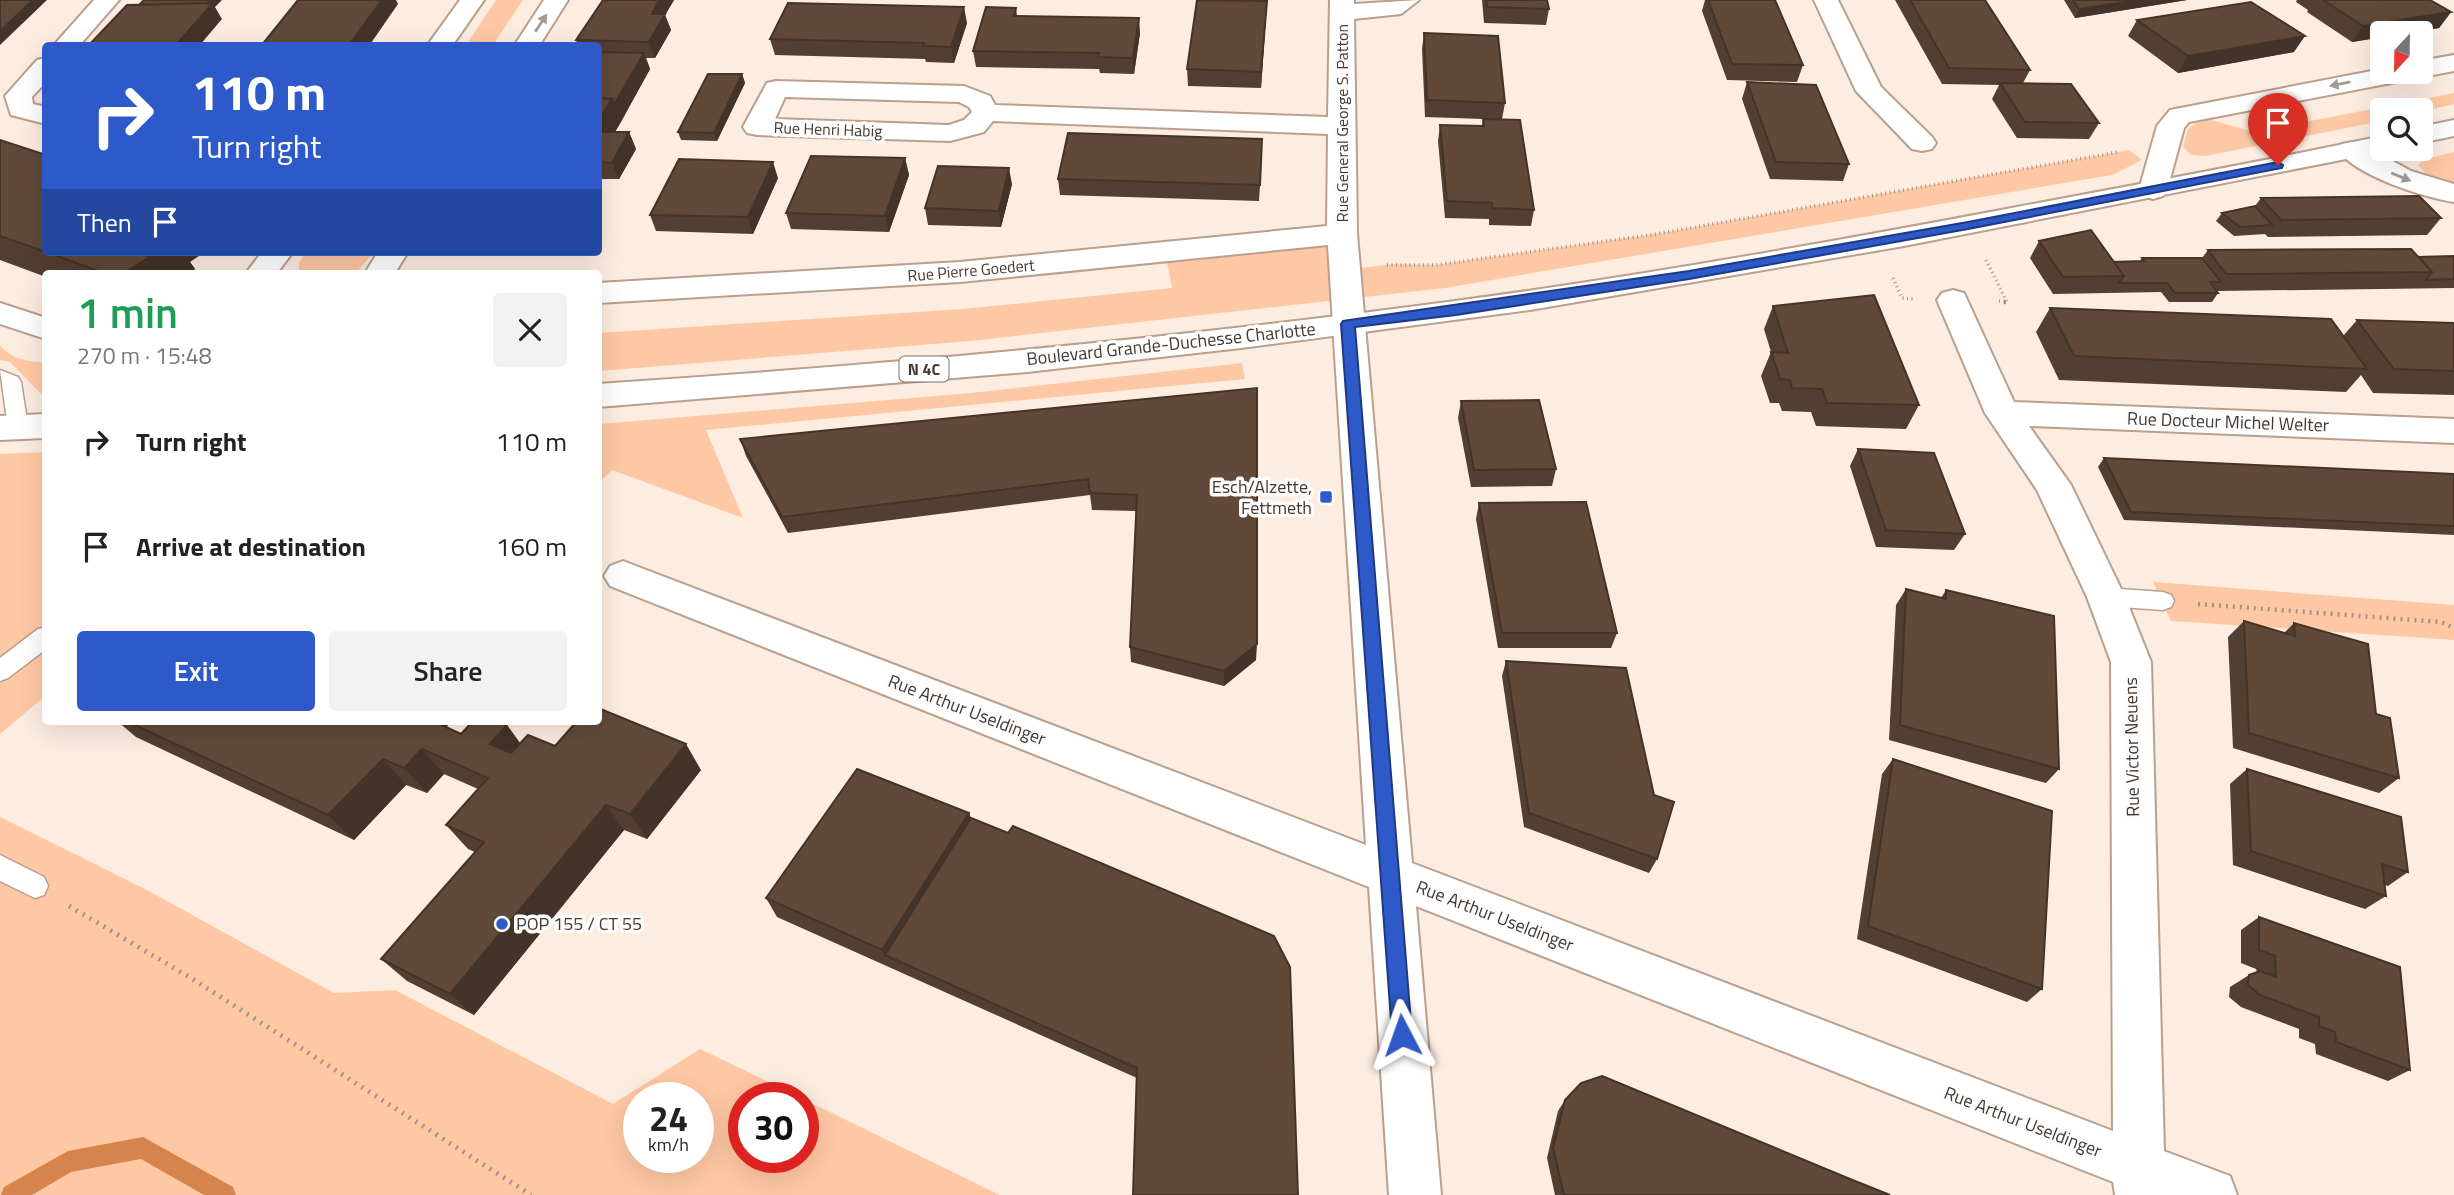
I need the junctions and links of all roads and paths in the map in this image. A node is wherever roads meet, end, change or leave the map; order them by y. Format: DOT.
graph roads {
  1 [pos="107,0"];
  2 [pos="472,0"];
  3 [pos="555,0"];
  4 [pos="1407,0"];
  5 [pos="1826,0"];
  6 [pos="1342,6"];
  7 [pos="69,42"];
  8 [pos="442,42"];
  9 [pos="529,42"];
  10 [pos="2454,63"];
  11 [pos="2433,67"];
  12 [pos="42,70"];
  13 [pos="2370,79"];
  14 [pos="986,113"];
  15 [pos="42,115"];
  16 [pos="1341,126"];
  17 [pos="2454,128"];
  18 [pos="2433,132"];
  19 [pos="1922,143"];
  20 [pos="2370,146"];
  21 [pos="2352,150"];
  22 [pos="2153,190"];
  23 [pos="2454,193"];
  24 [pos="1342,234"];
  25 [pos="275,256"];
  26 [pos="263,270"];
  27 [pos="1996,280"];
  28 [pos="1896,285"];
  29 [pos="602,293"];
  30 [pos="1902,298"];
  31 [pos="1953,300"];
  32 [pos="2007,302"];
  33 [pos="0,313"];
  34 [pos="1348,324"];
  35 [pos="42,328"];
  36 [pos="0,377"];
  37 [pos="602,396"];
  38 [pos="2002,413"];
  39 [pos="21,427"];
  40 [pos="2454,431"];
  41 [pos="623,576"];
  42 [pos="2106,597"];
  43 [pos="2163,601"];
  44 [pos="2454,628"];
  45 [pos="42,639"];
  46 [pos="0,671"];
  47 [pos="0,867"];
  48 [pos="1390,875"];
  49 [pos="35,886"];
  50 [pos="2139,1181"];
  51 [pos="531,1195"];
  52 [pos="1415,1195"];
  53 [pos="2211,1195"];
  1 -- 7 [label="street"];
  2 -- 8 [label="street"];
  9 -- 3 [label="street, one-way"];
  4 -- 6 [label="street, Rue General George S. Patton"];
  5 -- 19 [label="street"];
  6 -- 16 [label="street, Rue General George S. Patton"];
  10 -- 11 [label="street"];
  12 -- 15 [label="street"];
  13 -- 22 [label="street, one-way"];
  14 -- 14 [label="street, Rue Henri Habig"];
  14 -- 16 [label="street"];
  16 -- 24 [label="street, Rue General George S. Patton"];
  17 -- 18 [label="street"];
  20 -- 21 [label="street, Boulevard Grande-Duchesse Charlotte / N 4C"];
  21 -- 22 [label="street, Boulevard Grande-Duchesse Charlotte / N 4C"];
  21 -- 23 [label="street, one-way"];
  22 -- 34 [label="street, Boulevard Grande-Duchesse Charlotte / N 4C"];
  24 -- 29 [label="street, Rue Pierre Goedert"];
  24 -- 34 [label="street, Rue General George S. Patton"];
  25 -- 26 [label="street"];
  27 -- 32 [label="path"];
  28 -- 30 [label="path"];
  31 -- 38 [label="street, Rue Victor Neuens"];
  33 -- 35 [label="street"];
  34 -- 37 [label="street, Boulevard Grande-Duchesse Charlotte / N 4C"];
  34 -- 48 [label="street, Rue General George S. Patton"];
  36 -- 39 [label="lane"];
  38 -- 40 [label="street, Rue Docteur Michel Welter"];
  38 -- 42 [label="street, Rue Victor Neuens"];
  41 -- 48 [label="street, Rue Arthur Useldinger"];
  42 -- 43 [label="lane"];
  42 -- 50 [label="street, Rue Victor Neuens"];
  43 -- 44 [label="path"];
  45 -- 46 [label="lane"];
  47 -- 49 [label="lane"];
  48 -- 50 [label="street, Rue Arthur Useldinger"];
  48 -- 52 [label="street, Rue General George S. Patton"];
  49 -- 51 [label="path"];
  50 -- 53 [label="street, Rue Arthur Useldinger"];
}
